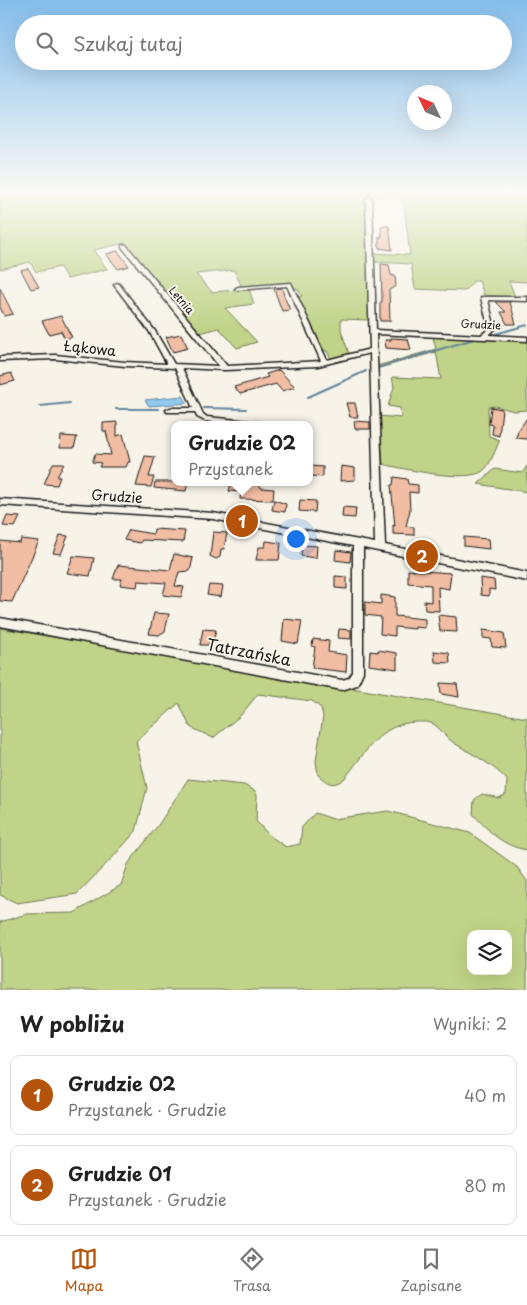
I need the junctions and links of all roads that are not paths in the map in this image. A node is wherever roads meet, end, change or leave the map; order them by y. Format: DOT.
graph roads {
  1 [pos="370,237"];
  2 [pos="124,246"];
  3 [pos="118,284"];
  4 [pos="238,289"];
  5 [pos="484,298"];
  6 [pos="527,299"];
  7 [pos="373,332"];
  8 [pos="483,337"];
  9 [pos="527,339"];
  10 [pos="373,350"];
  11 [pos="0,359"];
  12 [pos="325,363"];
  13 [pos="175,367"];
  14 [pos="225,368"];
  15 [pos="170,410"];
  16 [pos="198,410"];
  17 [pos="221,421"];
  18 [pos="0,502"];
  19 [pos="358,543"];
  20 [pos="380,547"];
  21 [pos="527,577"];
  22 [pos="0,622"];
  1 -- 7 [label="street"];
  2 -- 14 [label="street, Letnia"];
  3 -- 13 [label="street"];
  4 -- 12 [label="street"];
  5 -- 6 [label="street"];
  5 -- 8 [label="street"];
  7 -- 8 [label="street, Grudzie"];
  7 -- 10 [label="street"];
  8 -- 9 [label="street, Grudzie"];
  10 -- 12 [label="street, Łąkowa"];
  10 -- 20 [label="street"];
  11 -- 13 [label="street, Łąkowa"];
  12 -- 14 [label="street, Łąkowa"];
  13 -- 14 [label="street, Łąkowa"];
  13 -- 16 [label="street"];
  15 -- 16 [label="street"];
  16 -- 17 [label="street"];
  18 -- 19 [label="street, Grudzie"];
  19 -- 20 [label="street, Grudzie"];
  19 -- 22 [label="street, Tatrzańska"];
  20 -- 21 [label="street, Grudzie"];
}
